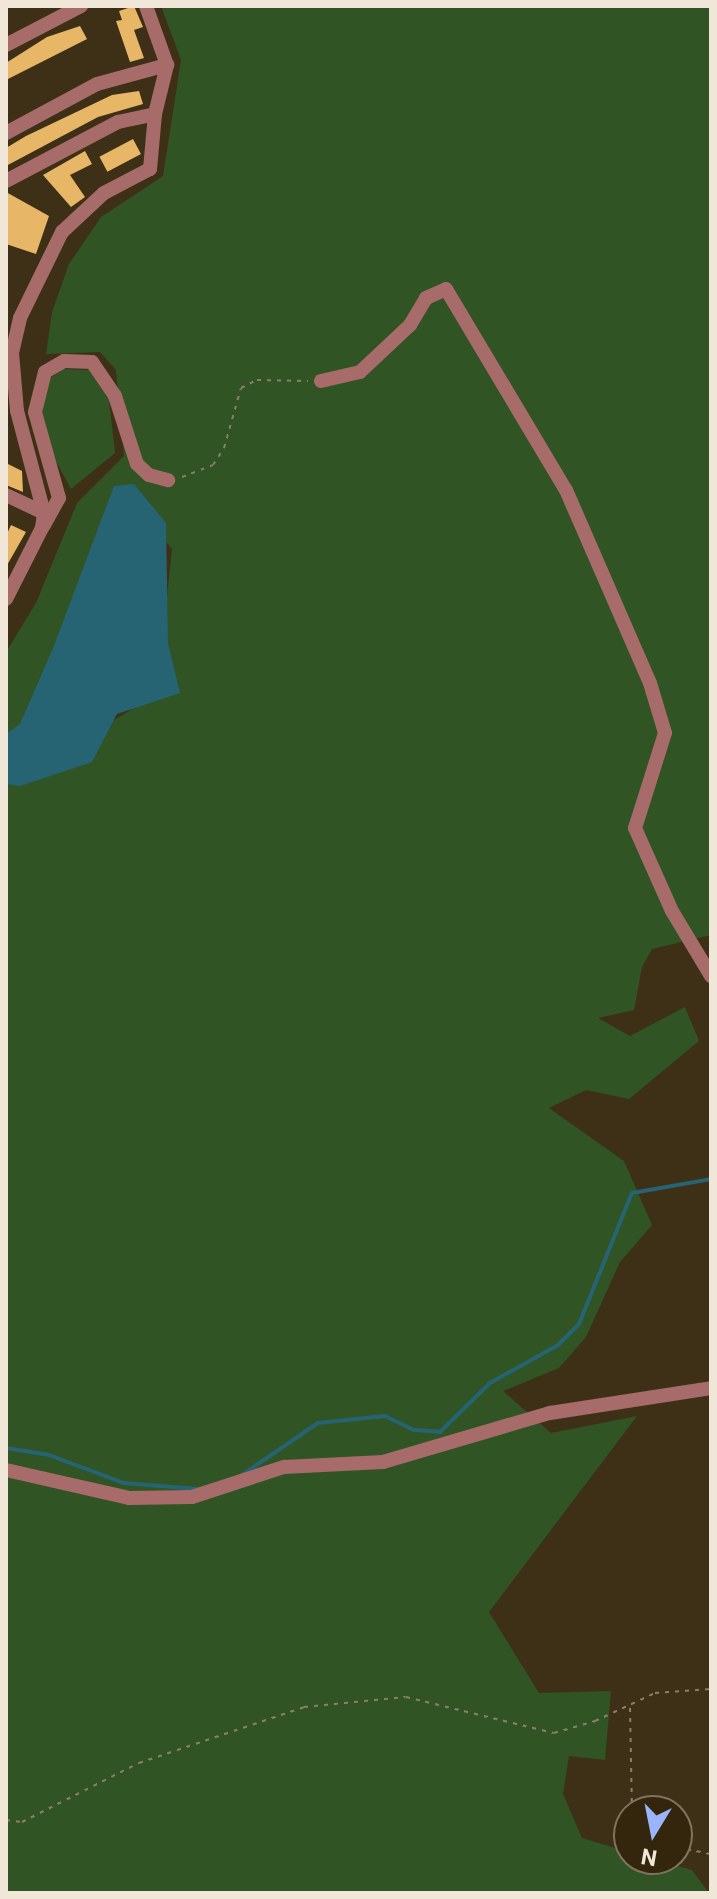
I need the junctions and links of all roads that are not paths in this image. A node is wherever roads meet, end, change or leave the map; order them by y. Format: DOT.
graph roads {
  1 [pos="81,6"];
  2 [pos="146,6"];
  3 [pos="6,45"];
  4 [pos="167,65"];
  5 [pos="155,114"];
  6 [pos="6,133"];
  7 [pos="6,181"];
  8 [pos="321,381"];
  9 [pos="12,408"];
  10 [pos="168,480"];
  11 [pos="6,495"];
  12 [pos="44,513"];
  13 [pos="42,528"];
  14 [pos="8,589"];
  15 [pos="711,976"];
  16 [pos="711,1388"];
  17 [pos="6,1470"];
  1 -- 3 [label="street"];
  2 -- 4 [label="street"];
  4 -- 5 [label="street"];
  4 -- 6 [label="street"];
  5 -- 7 [label="street"];
  5 -- 9 [label="street"];
  8 -- 15 [label="street"];
  9 -- 12 [label="street"];
  10 -- 13 [label="street"];
  11 -- 12 [label="street"];
  12 -- 13 [label="street"];
  13 -- 14 [label="street"];
  16 -- 17 [label="street"];
}
